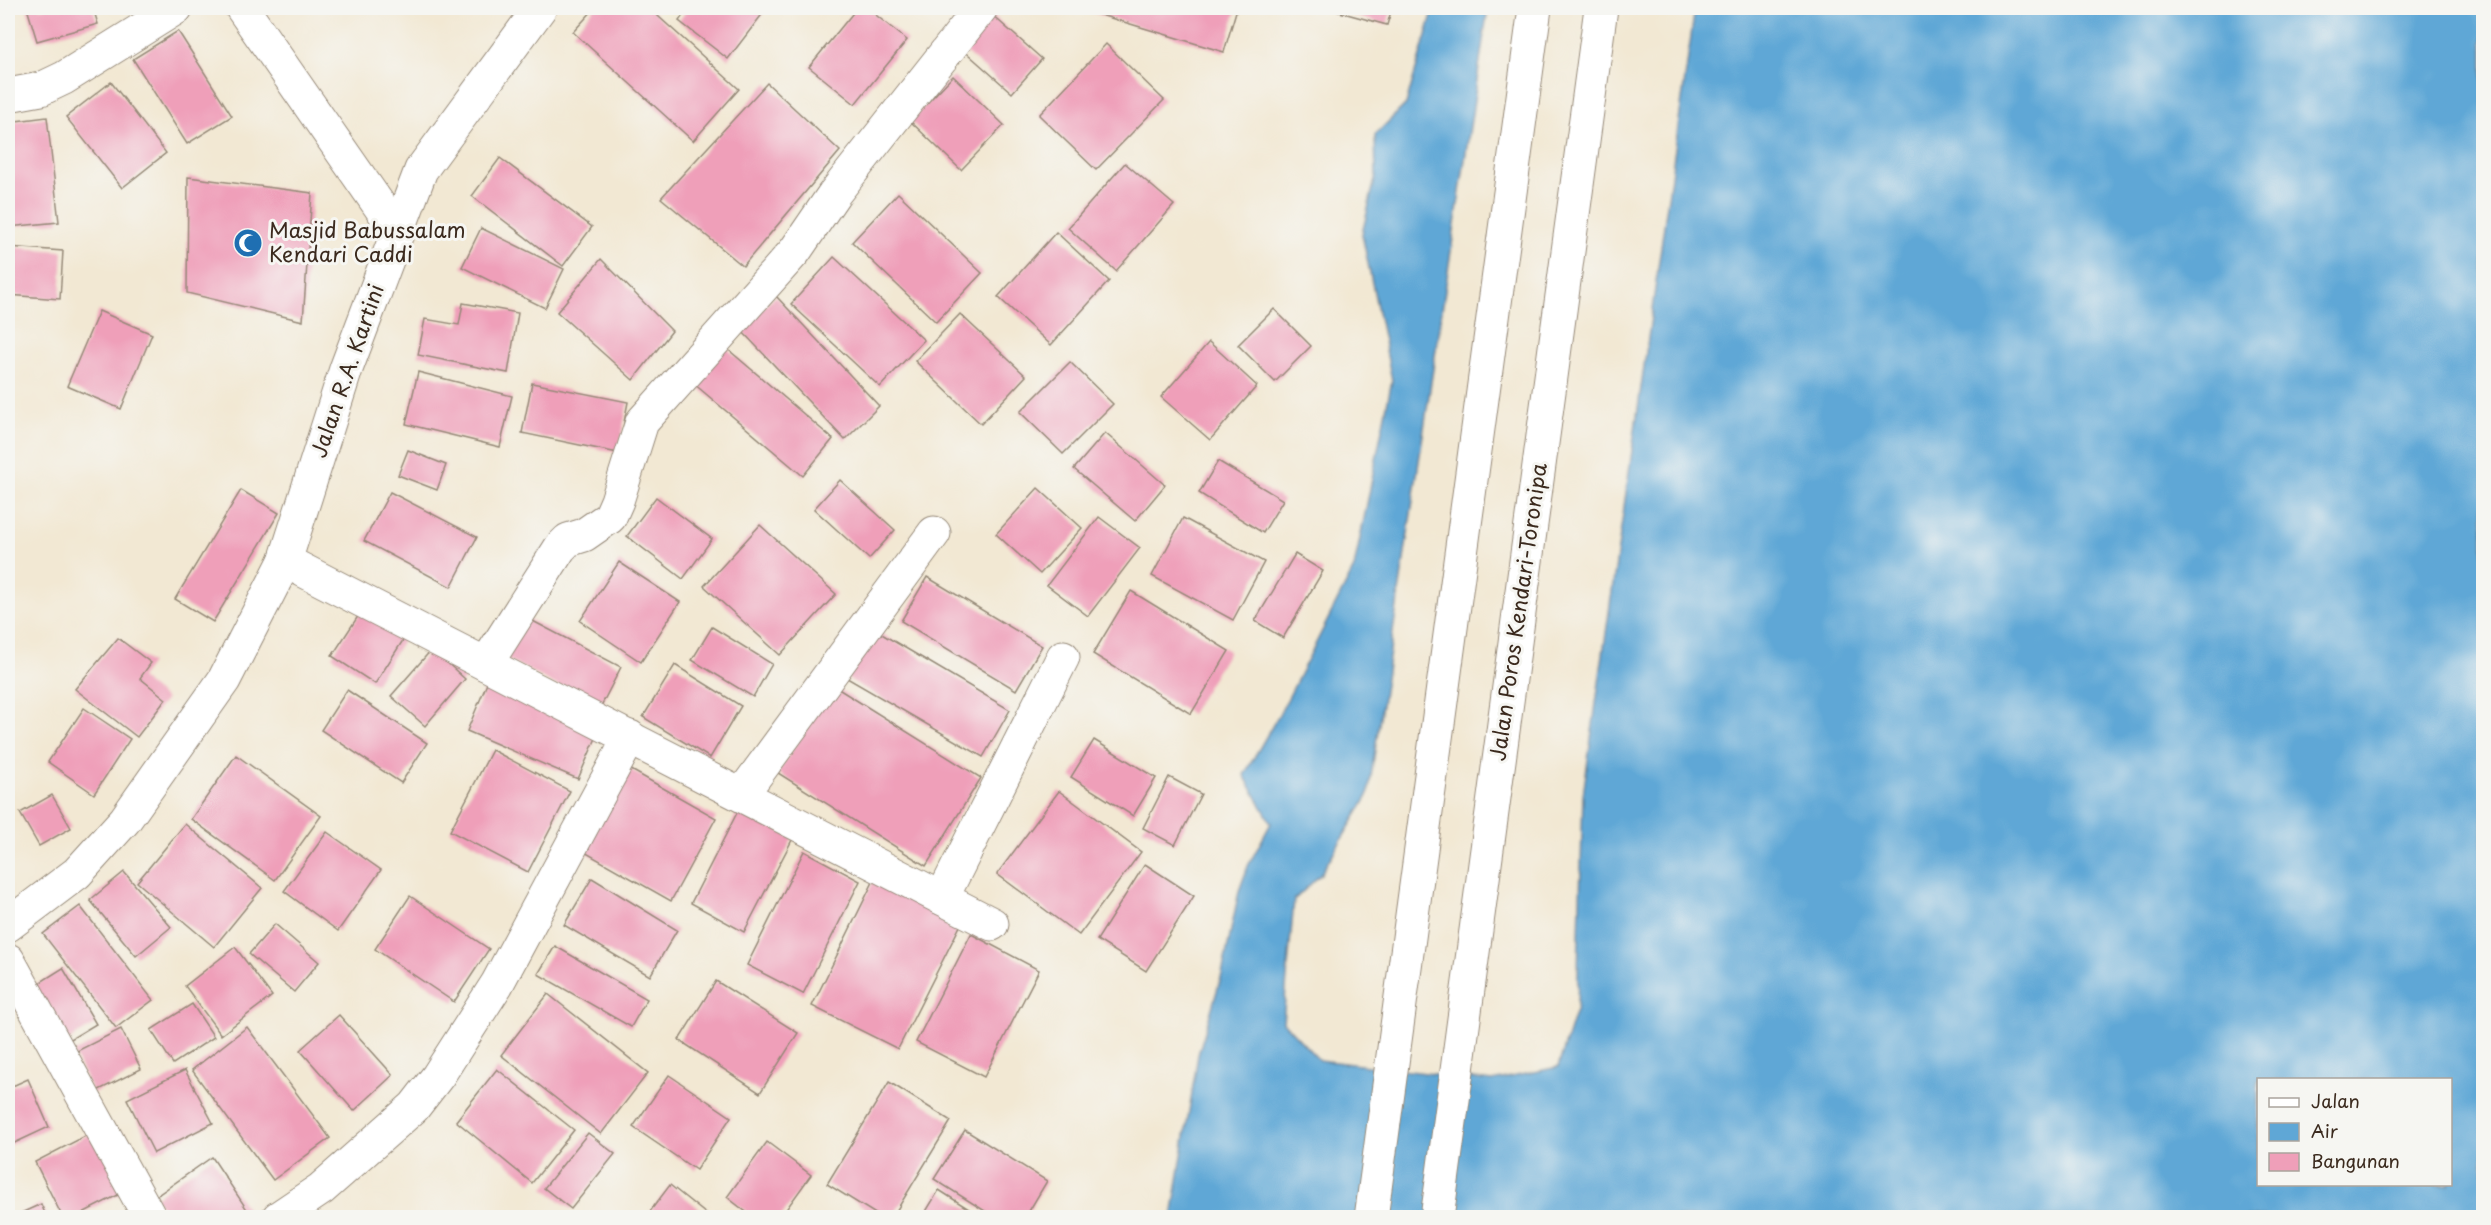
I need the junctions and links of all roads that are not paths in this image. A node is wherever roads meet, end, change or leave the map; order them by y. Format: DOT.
graph roads {
  1 [pos="176,8"];
  2 [pos="242,8"];
  3 [pos="540,8"];
  4 [pos="981,8"];
  5 [pos="1535,8"];
  6 [pos="1600,8"];
  7 [pos="8,95"];
  8 [pos="397,231"];
  9 [pos="934,533"];
  10 [pos="285,561"];
  11 [pos="1063,657"];
  12 [pos="486,664"];
  13 [pos="630,737"];
  14 [pos="742,794"];
  15 [pos="942,898"];
  16 [pos="992,924"];
  17 [pos="8,925"];
  18 [pos="8,960"];
  19 [pos="150,1218"];
  20 [pos="278,1218"];
  21 [pos="1371,1218"];
  22 [pos="1437,1218"];
  1 -- 7 [label="street"];
  2 -- 8 [label="street"];
  3 -- 8 [label="street, Jalan R.A. Kartini"];
  4 -- 12 [label="street"];
  5 -- 21 [label="street"];
  6 -- 22 [label="street, Jalan Poros Kendari-Toronipa"];
  8 -- 10 [label="street, Jalan R.A. Kartini"];
  9 -- 14 [label="street"];
  10 -- 12 [label="street"];
  10 -- 17 [label="street, Jalan R.A. Kartini"];
  11 -- 15 [label="street"];
  12 -- 13 [label="street"];
  13 -- 14 [label="street"];
  13 -- 20 [label="street"];
  14 -- 15 [label="street"];
  15 -- 16 [label="street"];
  18 -- 19 [label="street"];
}
